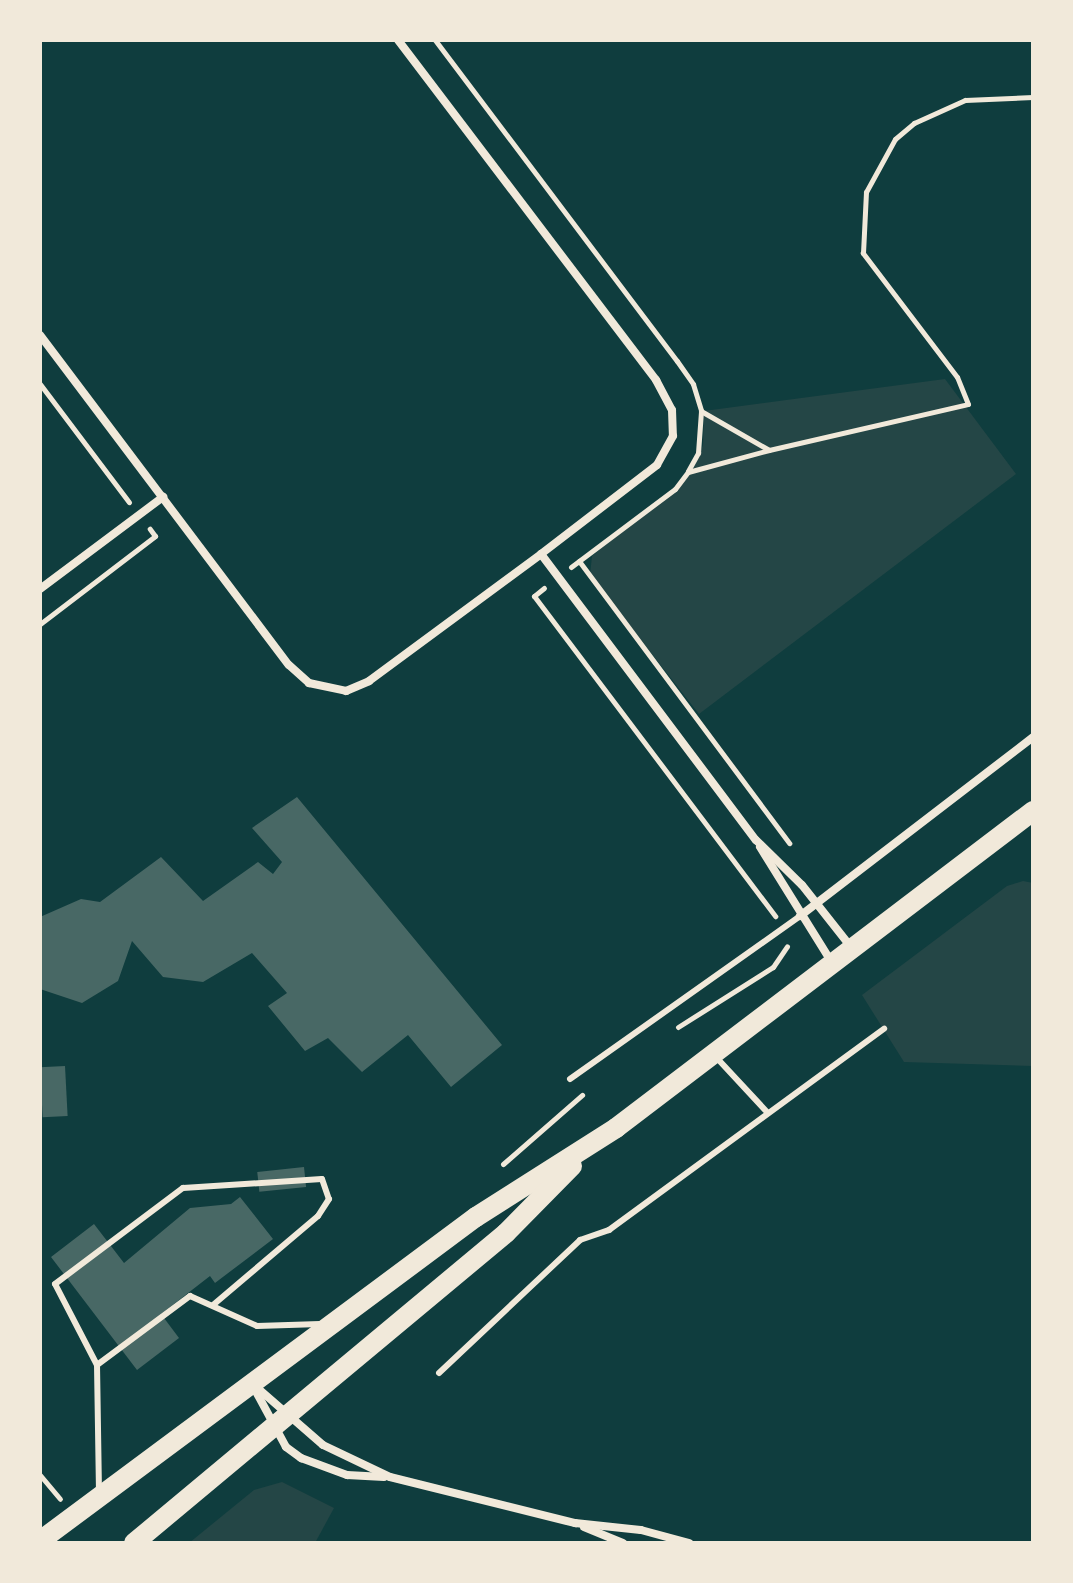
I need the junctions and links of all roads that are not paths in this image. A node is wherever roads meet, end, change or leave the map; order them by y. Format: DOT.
graph roads {
  1 [pos="398,40"];
  2 [pos="40,335"];
  3 [pos="163,497"];
  4 [pos="541,554"];
  5 [pos="40,589"];
  6 [pos="1033,737"];
  7 [pos="1028,819"];
  8 [pos="756,840"];
  9 [pos="816,903"];
  10 [pos="800,916"];
  11 [pos="851,948"];
  12 [pos="832,962"];
  13 [pos="884,1029"];
  14 [pos="713,1053"];
  15 [pos="570,1079"];
  16 [pos="767,1112"];
  17 [pos="591,1146"];
  18 [pos="213,1305"];
  19 [pos="332,1323"];
  20 [pos="97,1365"];
  21 [pos="439,1373"];
  22 [pos="250,1382"];
  23 [pos="282,1423"];
  24 [pos="390,1477"];
  25 [pos="99,1496"];
  26 [pos="575,1523"];
  27 [pos="40,1541"];
  28 [pos="134,1543"];
  29 [pos="623,1543"];
  30 [pos="689,1543"];
  1 -- 4 [label="street"];
  2 -- 3 [label="street"];
  3 -- 4 [label="street"];
  3 -- 5 [label="street"];
  4 -- 8 [label="street"];
  6 -- 9 [label="street"];
  7 -- 11 [label="main road"];
  8 -- 9 [label="street"];
  8 -- 10 [label="street"];
  9 -- 10 [label="street"];
  9 -- 11 [label="street"];
  10 -- 12 [label="street"];
  10 -- 15 [label="lane"];
  11 -- 12 [label="main road"];
  12 -- 14 [label="main road"];
  13 -- 16 [label="lane"];
  14 -- 16 [label="lane"];
  14 -- 17 [label="main road"];
  16 -- 21 [label="lane"];
  17 -- 19 [label="main road"];
  17 -- 23 [label="main road"];
  18 -- 19 [label="lane"];
  18 -- 20 [label="lane"];
  18 -- 20 [label="lane"];
  19 -- 22 [label="main road"];
  20 -- 25 [label="lane"];
  22 -- 23 [label="street"];
  22 -- 23 [label="street"];
  22 -- 25 [label="main road"];
  23 -- 24 [label="street"];
  23 -- 24 [label="street"];
  23 -- 28 [label="main road"];
  24 -- 26 [label="street"];
  25 -- 27 [label="main road"];
  26 -- 29 [label="street"];
  26 -- 30 [label="street"];
}
